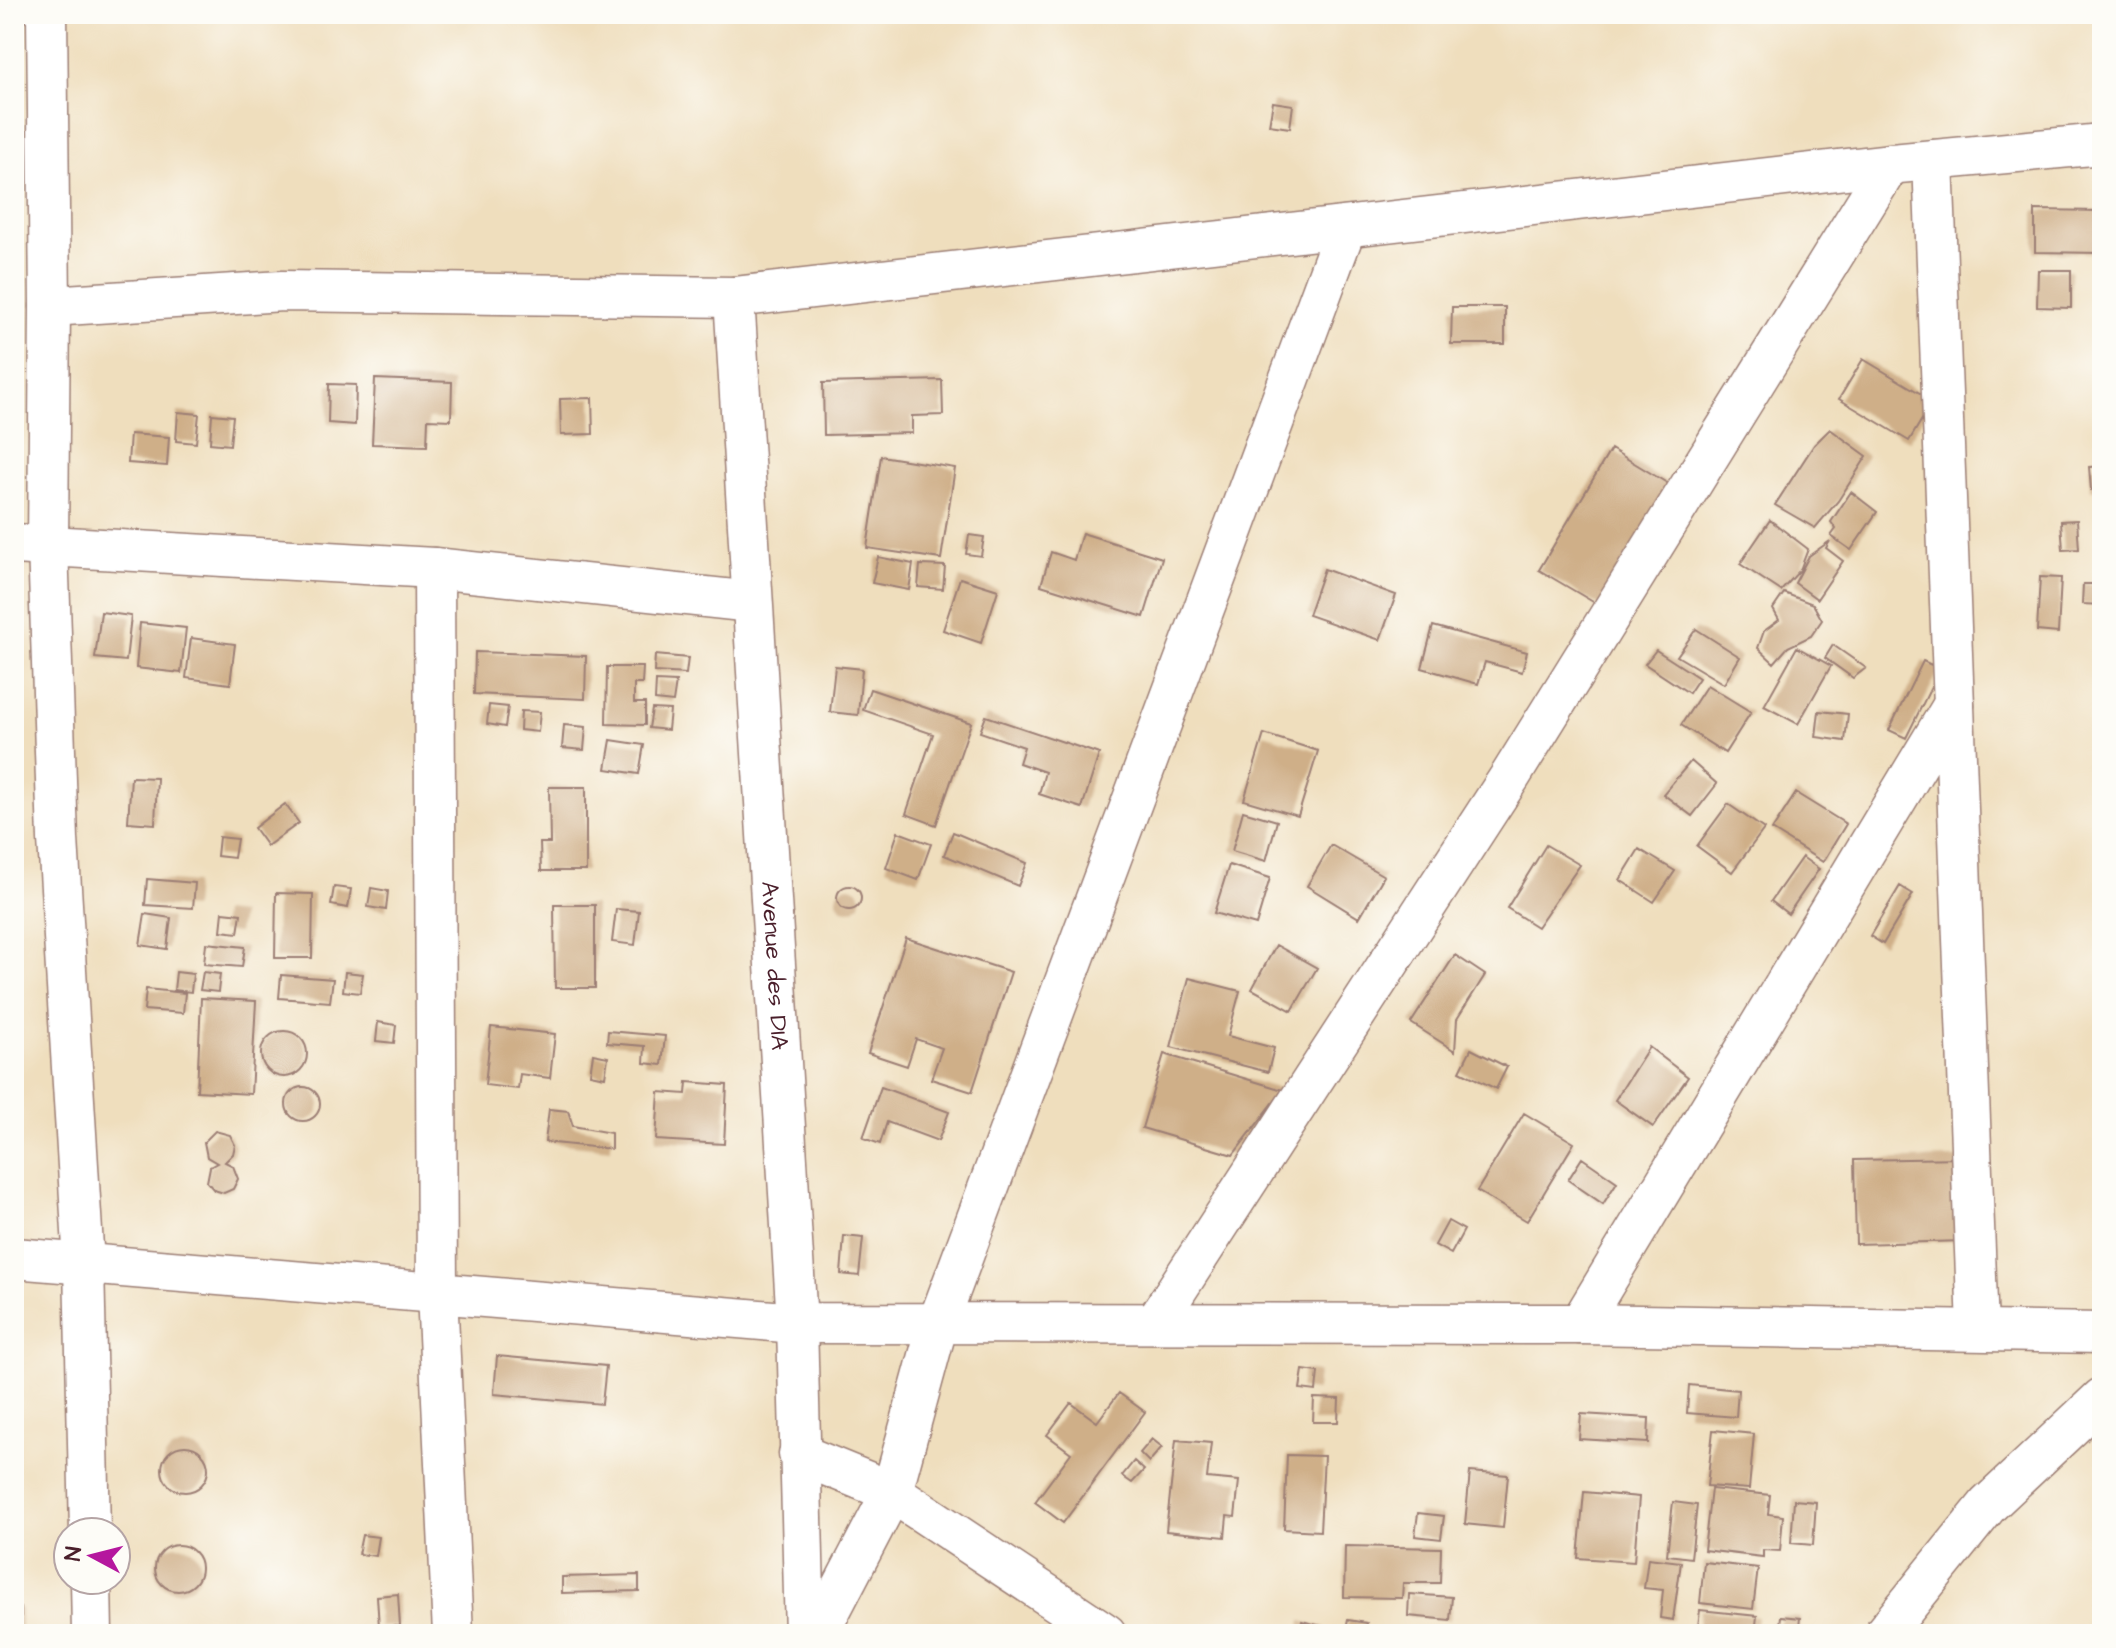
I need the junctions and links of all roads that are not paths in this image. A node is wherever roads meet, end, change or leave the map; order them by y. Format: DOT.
graph roads {
  1 [pos="47,14"];
  2 [pos="31,60"];
  3 [pos="2102,144"];
  4 [pos="1933,160"];
  5 [pos="1890,164"];
  6 [pos="1346,227"];
  7 [pos="734,297"];
  8 [pos="50,306"];
  9 [pos="31,545"];
  10 [pos="434,568"];
  11 [pos="752,602"];
  12 [pos="1954,704"];
  13 [pos="14,1258"];
  14 [pos="84,1264"];
  15 [pos="437,1293"];
  16 [pos="797,1323"];
  17 [pos="938,1323"];
  18 [pos="1155,1323"];
  19 [pos="1580,1324"];
  20 [pos="1978,1329"];
  21 [pos="2102,1333"];
  22 [pos="2102,1398"];
  23 [pos="799,1454"];
  24 [pos="892,1492"];
  25 [pos="90,1516"];
  26 [pos="91,1596"];
  27 [pos="92,1634"];
  28 [pos="453,1634"];
  29 [pos="805,1634"];
  30 [pos="818,1634"];
  31 [pos="1106,1634"];
  32 [pos="1884,1634"];
  1 -- 2 [label="street"];
  2 -- 8 [label="street"];
  3 -- 4 [label="street"];
  4 -- 5 [label="street"];
  4 -- 12 [label="street"];
  5 -- 6 [label="street"];
  5 -- 18 [label="street"];
  6 -- 7 [label="street"];
  6 -- 17 [label="street"];
  7 -- 8 [label="street"];
  7 -- 11 [label="street, Avenue des DIA"];
  8 -- 9 [label="street"];
  9 -- 10 [label="street"];
  9 -- 14 [label="street"];
  10 -- 11 [label="street"];
  10 -- 15 [label="street"];
  11 -- 16 [label="street, Avenue des DIA"];
  12 -- 19 [label="street"];
  12 -- 20 [label="street"];
  13 -- 14 [label="street"];
  14 -- 15 [label="street"];
  14 -- 25 [label="street"];
  15 -- 16 [label="street"];
  15 -- 28 [label="street"];
  16 -- 17 [label="street"];
  16 -- 23 [label="street, Avenue des DIA"];
  17 -- 18 [label="street"];
  17 -- 24 [label="street"];
  18 -- 19 [label="street"];
  19 -- 20 [label="street"];
  20 -- 21 [label="street"];
  22 -- 32 [label="street"];
  23 -- 24 [label="street"];
  23 -- 29 [label="street, Avenue des DIA"];
  24 -- 30 [label="street"];
  24 -- 31 [label="street"];
  26 -- 27 [label="street"];
}
